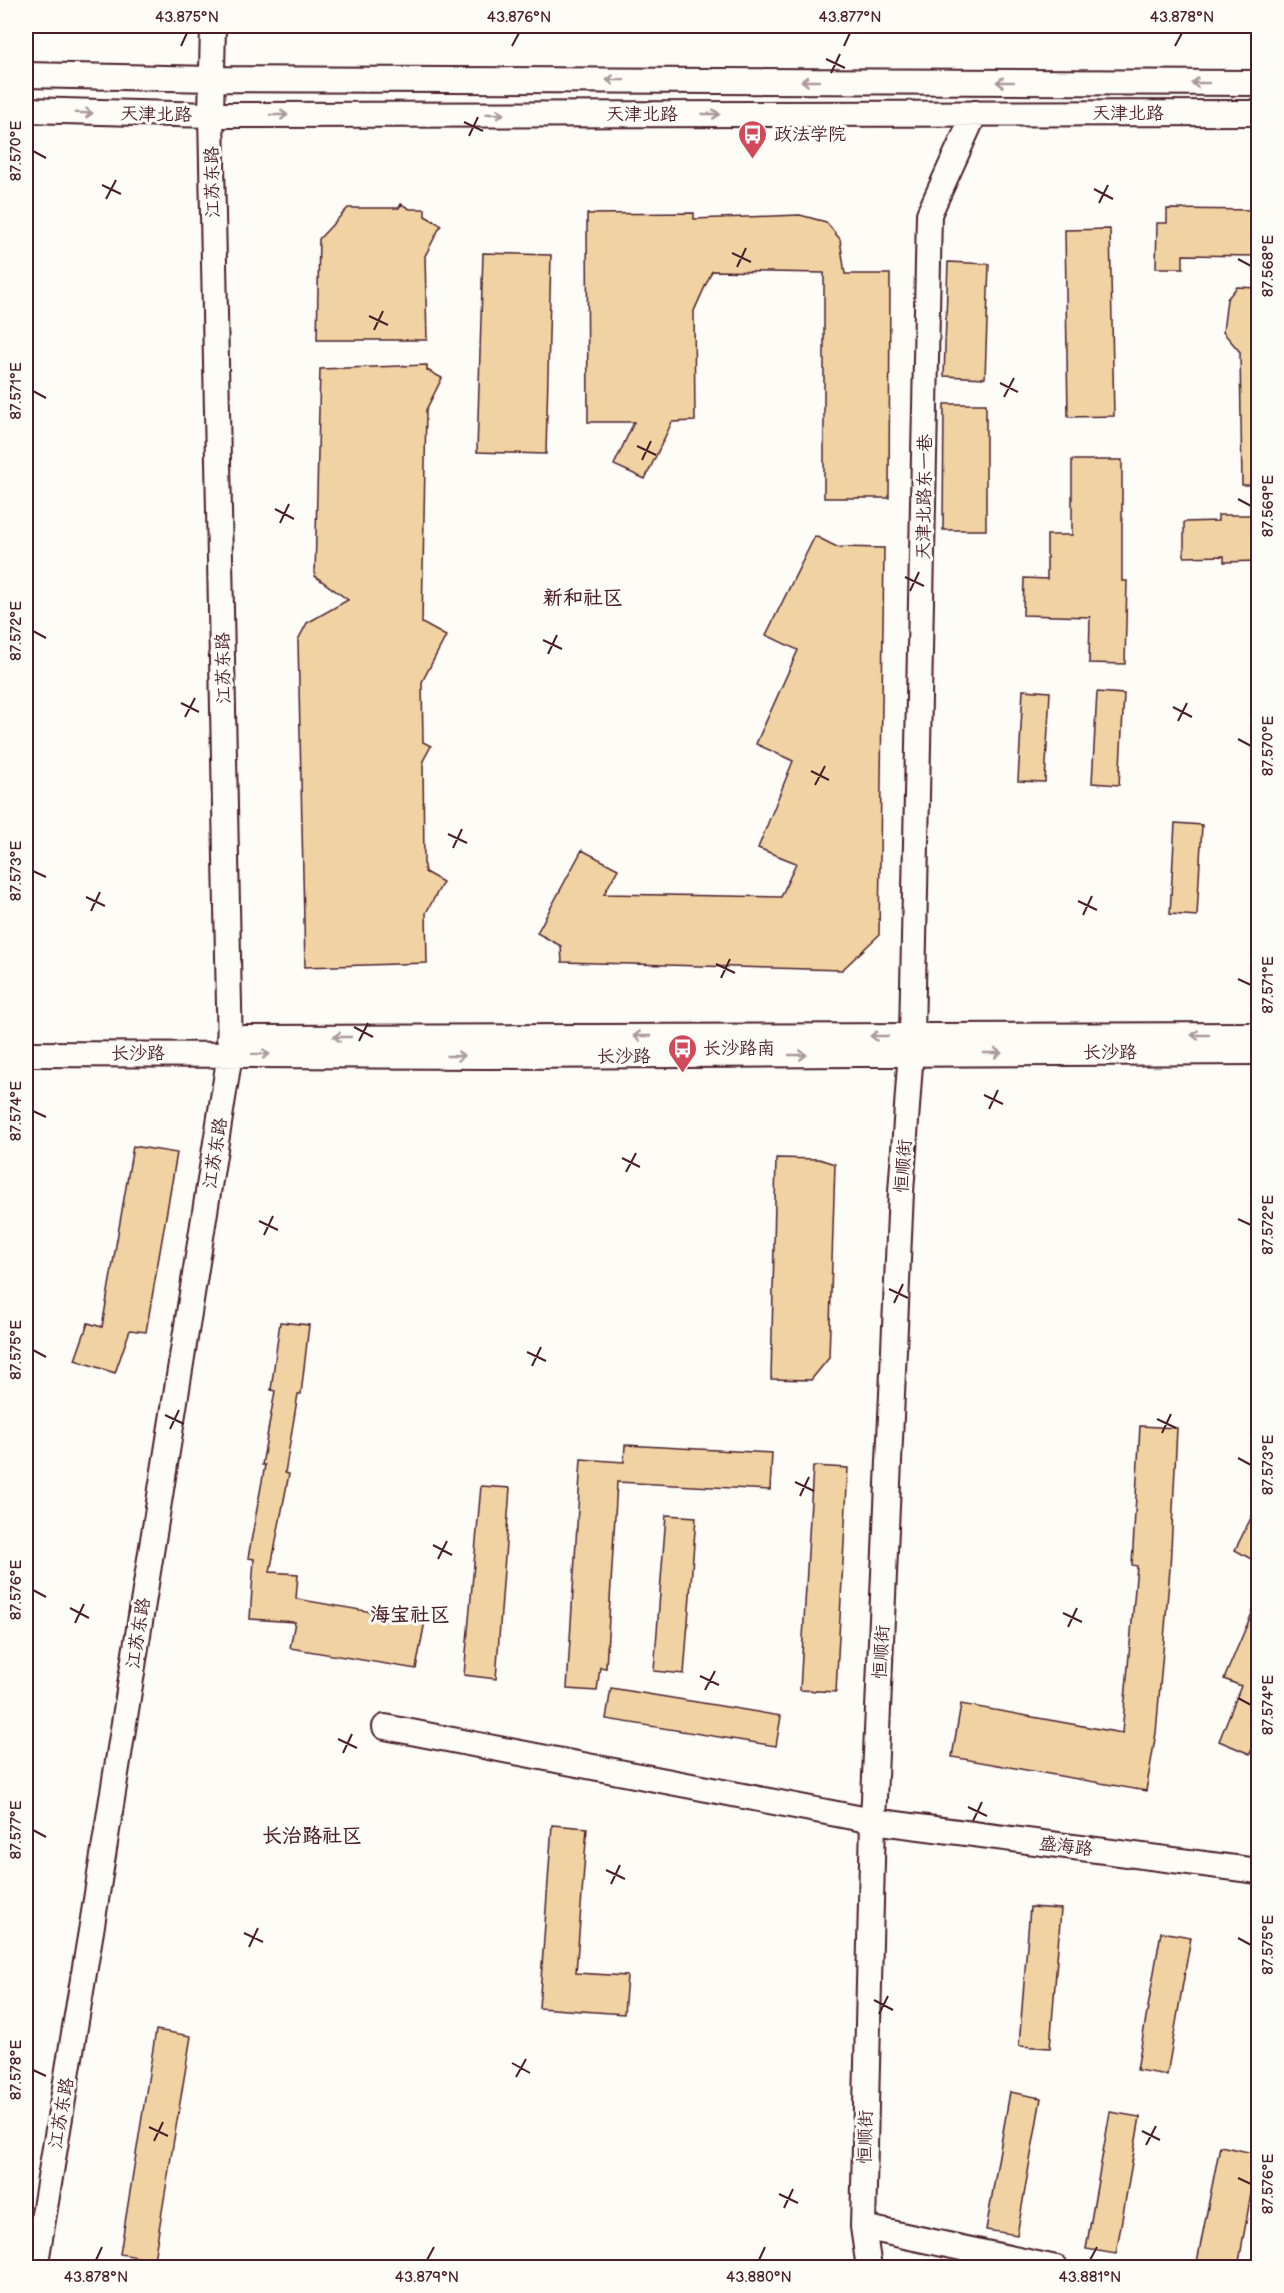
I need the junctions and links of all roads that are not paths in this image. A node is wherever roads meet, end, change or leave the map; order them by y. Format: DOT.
graph roads {
  1 [pos="213,26"];
  2 [pos="26,75"];
  3 [pos="213,79"];
  4 [pos="1258,83"];
  5 [pos="26,110"];
  6 [pos="1258,112"];
  7 [pos="975,113"];
  8 [pos="211,115"];
  9 [pos="1258,1035"];
  10 [pos="26,1038"];
  11 [pos="911,1045"];
  12 [pos="230,1046"];
  13 [pos="1258,1052"];
  14 [pos="26,1054"];
  15 [pos="386,1727"];
  16 [pos="873,1821"];
  17 [pos="1258,1871"];
  18 [pos="863,2227"];
  19 [pos="35,2268"];
  20 [pos="868,2268"];
  21 [pos="1056,2268"];
  1 -- 3 [label="street, 江苏东路"];
  2 -- 3 [label="street, 天津北路"];
  4 -- 3 [label="street, 天津北路, one-way"];
  3 -- 8 [label="street, 江苏东路"];
  5 -- 8 [label="street, 天津北路, one-way"];
  6 -- 7 [label="street, 天津北路"];
  8 -- 7 [label="street, 天津北路, one-way"];
  7 -- 11 [label="street, 天津北路东一巷"];
  8 -- 12 [label="street, 江苏东路"];
  9 -- 11 [label="street, 长沙路, one-way"];
  10 -- 12 [label="street, 长沙路"];
  11 -- 12 [label="street, 长沙路"];
  11 -- 13 [label="street, 长沙路, one-way"];
  11 -- 16 [label="street, 恒顺街"];
  12 -- 14 [label="street, 长沙路"];
  12 -- 19 [label="street, 江苏东路"];
  15 -- 16 [label="street, 盛海路"];
  16 -- 17 [label="street, 盛海路"];
  16 -- 18 [label="street, 恒顺街"];
  18 -- 20 [label="street, 恒顺街"];
  18 -- 21 [label="street"];
}
